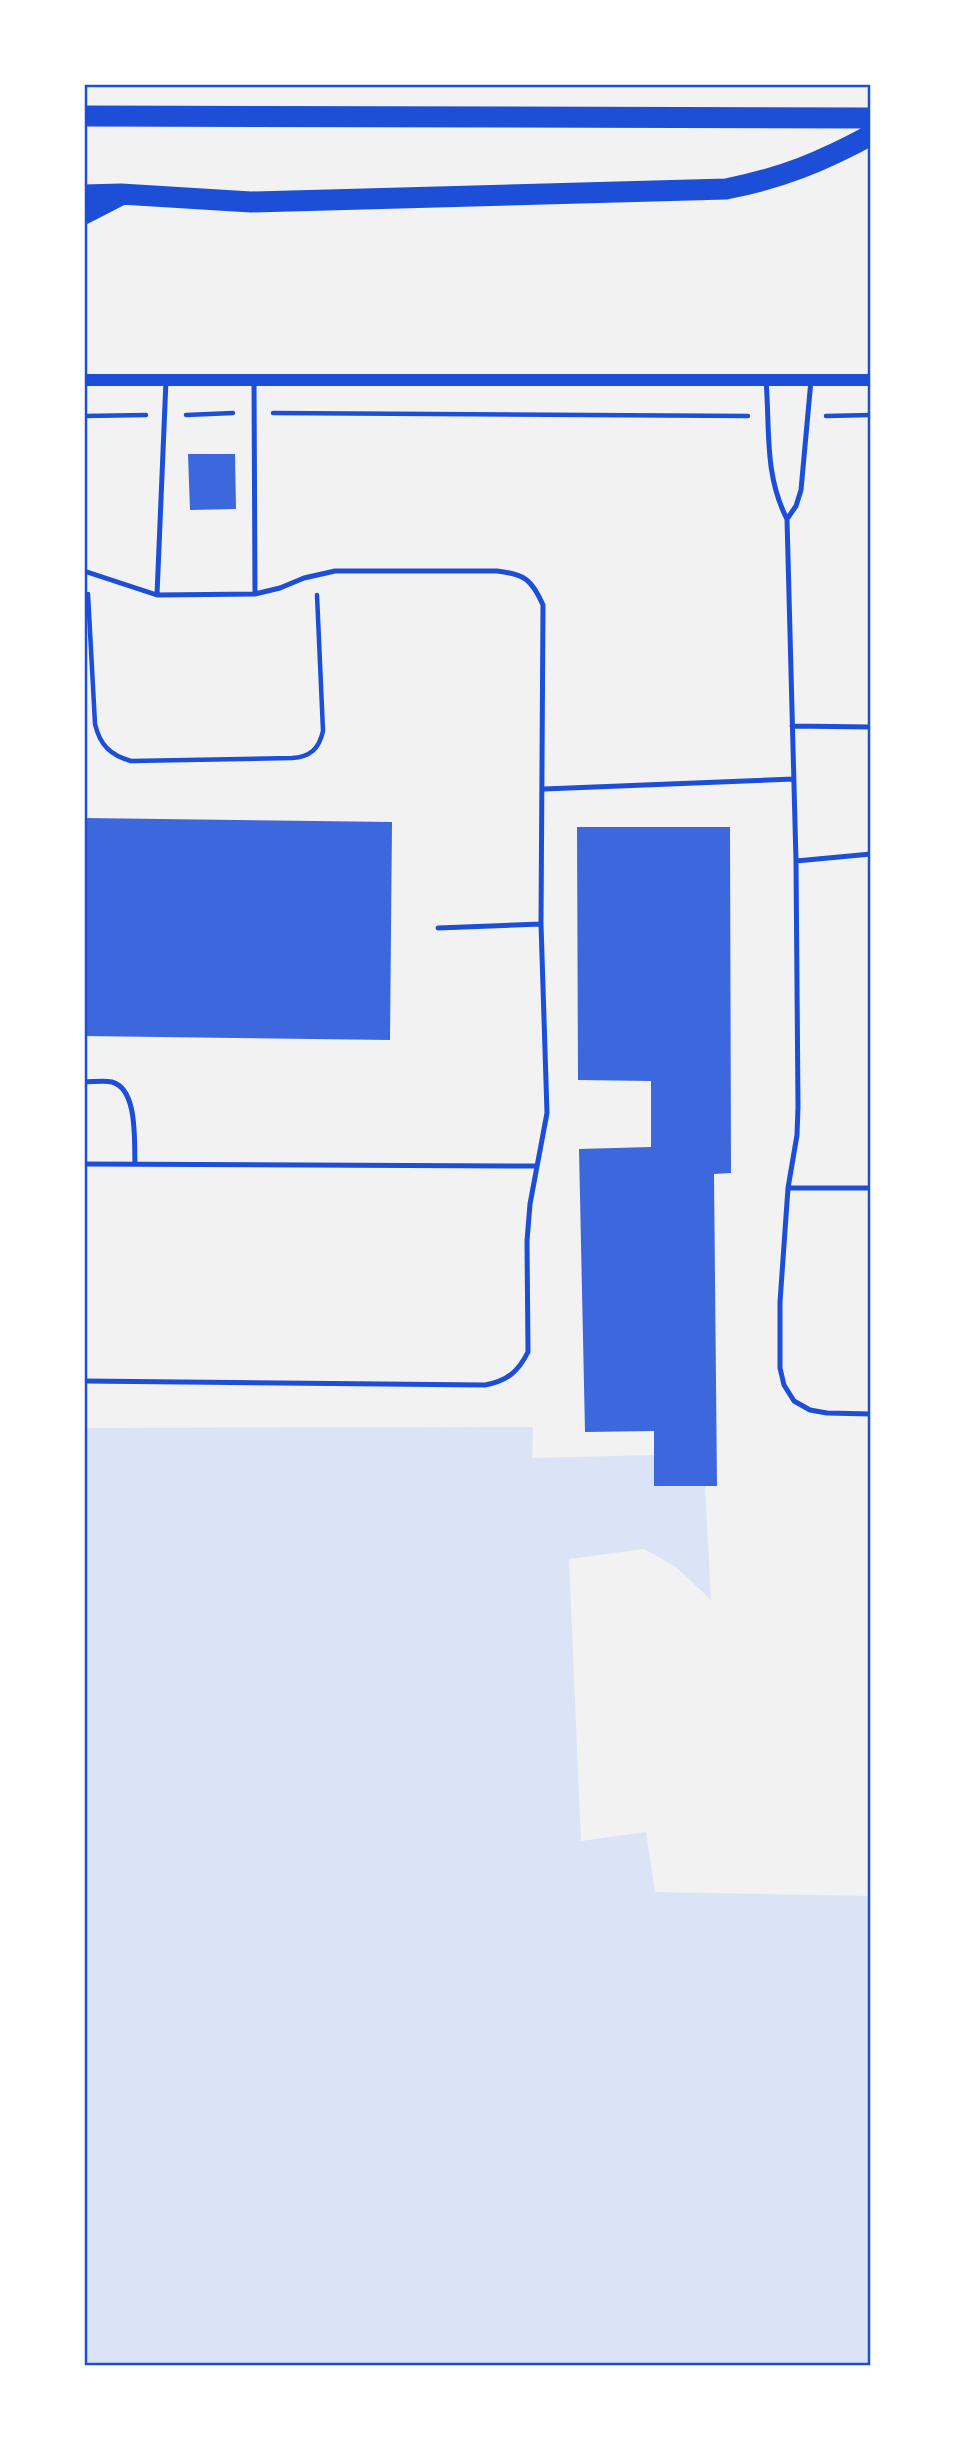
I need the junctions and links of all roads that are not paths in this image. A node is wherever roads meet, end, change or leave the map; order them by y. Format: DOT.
graph roads {
  1 [pos="84,116"];
  2 [pos="871,118"];
  3 [pos="871,135"];
  4 [pos="121,194"];
  5 [pos="84,195"];
  6 [pos="84,215"];
  7 [pos="84,380"];
  8 [pos="166,380"];
  9 [pos="254,380"];
  10 [pos="766,380"];
  11 [pos="811,380"];
  12 [pos="871,380"];
  13 [pos="787,519"];
  14 [pos="85,572"];
  15 [pos="255,594"];
  16 [pos="157,595"];
  17 [pos="792,726"];
  18 [pos="871,727"];
  19 [pos="794,779"];
  20 [pos="544,789"];
  21 [pos="871,854"];
  22 [pos="796,861"];
  23 [pos="541,925"];
  24 [pos="438,928"];
  25 [pos="84,1082"];
  26 [pos="135,1163"];
  27 [pos="84,1164"];
  28 [pos="536,1167"];
  29 [pos="788,1188"];
  30 [pos="871,1188"];
  31 [pos="84,1381"];
  32 [pos="871,1414"];
  1 -- 2 [label="highway"];
  3 -- 4 [label="highway"];
  4 -- 5 [label="highway"];
  4 -- 6 [label="highway"];
  7 -- 8 [label="street"];
  8 -- 9 [label="street"];
  8 -- 16 [label="lane"];
  9 -- 10 [label="street"];
  9 -- 15 [label="lane"];
  10 -- 11 [label="street"];
  10 -- 13 [label="lane"];
  11 -- 12 [label="street"];
  11 -- 13 [label="lane"];
  13 -- 17 [label="lane"];
  14 -- 16 [label="lane"];
  15 -- 16 [label="lane"];
  15 -- 20 [label="lane"];
  17 -- 18 [label="lane"];
  17 -- 19 [label="lane"];
  19 -- 20 [label="lane"];
  19 -- 22 [label="lane"];
  20 -- 23 [label="lane"];
  21 -- 22 [label="lane"];
  22 -- 29 [label="lane"];
  23 -- 24 [label="lane"];
  23 -- 28 [label="lane"];
  25 -- 26 [label="lane"];
  26 -- 27 [label="lane"];
  26 -- 28 [label="lane"];
  28 -- 31 [label="lane"];
  29 -- 30 [label="lane"];
  29 -- 32 [label="lane"];
}
